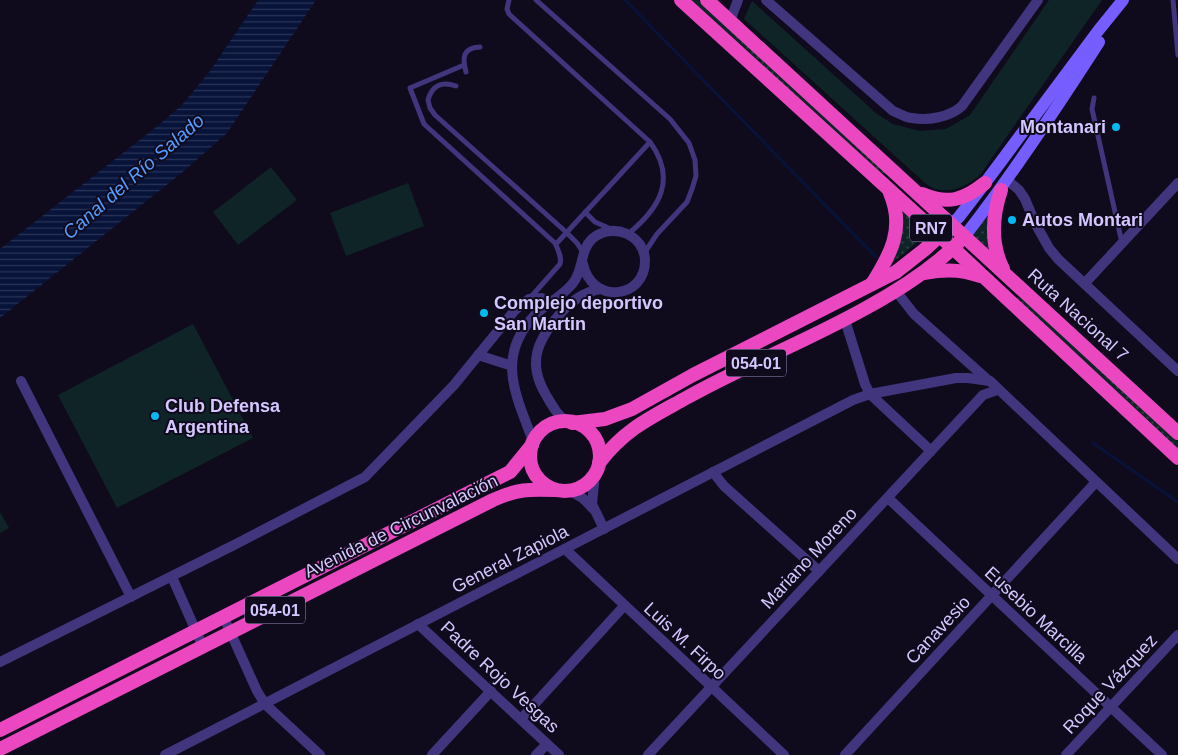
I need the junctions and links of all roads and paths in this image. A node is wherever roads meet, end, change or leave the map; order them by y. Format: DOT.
graph roads {
  1 [pos="509,0"];
  2 [pos="536,0"];
  3 [pos="681,0"];
  4 [pos="706,0"];
  5 [pos="738,0"];
  6 [pos="766,0"];
  7 [pos="1038,0"];
  8 [pos="1172,0"];
  9 [pos="1122,2"];
  10 [pos="730,21"];
  11 [pos="480,47"];
  12 [pos="1178,55"];
  13 [pos="464,65"];
  14 [pos="466,72"];
  15 [pos="456,86"];
  16 [pos="1094,98"];
  17 [pos="650,142"];
  18 [pos="985,183"];
  19 [pos="1178,183"];
  20 [pos="1004,185"];
  21 [pos="888,189"];
  22 [pos="918,192"];
  23 [pos="585,212"];
  24 [pos="951,225"];
  25 [pos="566,232"];
  26 [pos="623,232"];
  27 [pos="940,236"];
  28 [pos="964,237"];
  29 [pos="555,243"];
  30 [pos="1122,243"];
  31 [pos="952,249"];
  32 [pos="644,253"];
  33 [pos="583,259"];
  34 [pos="922,274"];
  35 [pos="1008,276"];
  36 [pos="983,277"];
  37 [pos="1085,282"];
  38 [pos="872,285"];
  39 [pos="600,289"];
  40 [pos="896,292"];
  41 [pos="529,299"];
  42 [pos="549,302"];
  43 [pos="845,320"];
  44 [pos="478,355"];
  45 [pos="512,366"];
  46 [pos="1178,371"];
  47 [pos="990,381"];
  48 [pos="21,382"];
  49 [pos="997,390"];
  50 [pos="870,394"];
  51 [pos="569,422"];
  52 [pos="1178,433"];
  53 [pos="532,443"];
  54 [pos="931,451"];
  55 [pos="1178,458"];
  56 [pos="597,469"];
  57 [pos="713,472"];
  58 [pos="1096,482"];
  59 [pos="561,490"];
  60 [pos="888,498"];
  61 [pos="595,512"];
  62 [pos="604,529"];
  63 [pos="565,549"];
  64 [pos="1178,559"];
  65 [pos="819,571"];
  66 [pos="172,577"];
  67 [pos="992,595"];
  68 [pos="131,598"];
  69 [pos="624,606"];
  70 [pos="224,618"];
  71 [pos="418,624"];
  72 [pos="195,632"];
  73 [pos="231,633"];
  74 [pos="1178,635"];
  75 [pos="203,647"];
  76 [pos="0,662"];
  77 [pos="711,687"];
  78 [pos="491,691"];
  79 [pos="265,704"];
  80 [pos="1111,707"];
  81 [pos="521,719"];
  82 [pos="0,730"];
  83 [pos="547,744"];
  84 [pos="0,749"];
  85 [pos="165,755"];
  86 [pos="320,755"];
  87 [pos="432,755"];
  88 [pos="536,755"];
  89 [pos="559,755"];
  90 [pos="648,755"];
  91 [pos="784,755"];
  92 [pos="845,755"];
  93 [pos="1066,755"];
  94 [pos="1162,755"];
  1 -- 17 [label="lane"];
  2 -- 32 [label="lane"];
  3 -- 21 [label="highway, RN7"];
  4 -- 10 [label="highway, RN7"];
  5 -- 10 [label="street"];
  6 -- 7 [label="street"];
  8 -- 12 [label="lane"];
  9 -- 18 [label="main road, 054-01"];
  9 -- 20 [label="main road, 054-01"];
  10 -- 22 [label="highway, RN7"];
  11 -- 13 [label="lane"];
  13 -- 14 [label="lane"];
  13 -- 29 [label="lane"];
  15 -- 25 [label="lane"];
  16 -- 30 [label="lane"];
  17 -- 23 [label="lane"];
  17 -- 26 [label="lane"];
  18 -- 22 [label="highway"];
  18 -- 24 [label="main road, 054-01"];
  19 -- 30 [label="street"];
  20 -- 28 [label="main road, 054-01"];
  20 -- 35 [label="highway"];
  20 -- 37 [label="street"];
  21 -- 27 [label="highway, RN7"];
  21 -- 38 [label="highway"];
  22 -- 24 [label="highway, RN7"];
  23 -- 25 [label="lane"];
  23 -- 26 [label="lane"];
  24 -- 27 [label="highway, Avenida de Circunvalación / 054-01"];
  24 -- 28 [label="highway, Ruta Nacional 7 / RN7"];
  25 -- 29 [label="lane"];
  25 -- 33 [label="lane"];
  26 -- 32 [label="street"];
  26 -- 33 [label="street"];
  27 -- 31 [label="highway, RN7"];
  27 -- 38 [label="highway, Avenida de Circunvalación / 054-01"];
  28 -- 31 [label="highway, Avenida de Circunvalación / 054-01"];
  28 -- 35 [label="highway, Ruta Nacional 7 / RN7"];
  29 -- 41 [label="lane"];
  30 -- 37 [label="street"];
  31 -- 34 [label="highway, Avenida de Circunvalación / 054-01"];
  31 -- 36 [label="highway, RN7"];
  32 -- 39 [label="street"];
  33 -- 39 [label="street"];
  33 -- 42 [label="street"];
  34 -- 36 [label="highway"];
  34 -- 40 [label="highway, Avenida de Circunvalación / 054-01"];
  35 -- 52 [label="highway, Ruta Nacional 7 / RN7"];
  36 -- 55 [label="highway, RN7"];
  37 -- 46 [label="street"];
  38 -- 51 [label="highway, Avenida de Circunvalación / 054-01"];
  39 -- 51 [label="street"];
  40 -- 43 [label="highway, Avenida de Circunvalación / 054-01"];
  40 -- 47 [label="street"];
  41 -- 42 [label="street"];
  41 -- 44 [label="street"];
  42 -- 45 [label="street"];
  43 -- 50 [label="street"];
  43 -- 56 [label="highway, Avenida de Circunvalación / 054-01"];
  44 -- 45 [label="street"];
  44 -- 66 [label="street"];
  45 -- 53 [label="street"];
  47 -- 49 [label="street"];
  47 -- 50 [label="street, General Zapiola"];
  48 -- 68 [label="street"];
  49 -- 54 [label="street, Mariano Moreno"];
  49 -- 58 [label="street"];
  50 -- 54 [label="street"];
  50 -- 57 [label="street, General Zapiola"];
  51 -- 53 [label="highway, Avenida de Circunvalación / 054-01"];
  51 -- 56 [label="highway"];
  53 -- 59 [label="highway"];
  53 -- 70 [label="highway, Avenida de Circunvalación / 054-01"];
  54 -- 60 [label="street, Mariano Moreno"];
  56 -- 59 [label="highway, Avenida de Circunvalación / 054-01"];
  56 -- 61 [label="street"];
  57 -- 62 [label="street, General Zapiola"];
  57 -- 65 [label="street"];
  58 -- 64 [label="street"];
  58 -- 67 [label="street, Canavesio"];
  59 -- 61 [label="street"];
  59 -- 73 [label="highway, Avenida de Circunvalación / 054-01"];
  60 -- 65 [label="street, Mariano Moreno"];
  60 -- 67 [label="street, Eusebio Marcilla"];
  61 -- 62 [label="street"];
  62 -- 63 [label="street, General Zapiola"];
  63 -- 69 [label="street, Luis M. Firpo"];
  63 -- 71 [label="street, General Zapiola"];
  65 -- 77 [label="street, Mariano Moreno"];
  66 -- 68 [label="street"];
  66 -- 72 [label="street"];
  67 -- 80 [label="street, Eusebio Marcilla"];
  67 -- 92 [label="street, Canavesio"];
  68 -- 76 [label="street"];
  69 -- 77 [label="street, Luis M. Firpo"];
  69 -- 81 [label="street"];
  70 -- 72 [label="highway, Avenida de Circunvalación / 054-01"];
  70 -- 73 [label="street"];
  71 -- 78 [label="street, Padre Rojo Vesgas"];
  71 -- 79 [label="street, General Zapiola"];
  72 -- 75 [label="street"];
  72 -- 82 [label="highway, Avenida de Circunvalación / 054-01"];
  73 -- 75 [label="highway, Avenida de Circunvalación / 054-01"];
  73 -- 79 [label="street"];
  74 -- 80 [label="street, Roque Vázquez"];
  75 -- 84 [label="highway, Avenida de Circunvalación / 054-01"];
  77 -- 90 [label="street, Mariano Moreno"];
  77 -- 91 [label="street, Luis M. Firpo"];
  78 -- 81 [label="street, Padre Rojo Vesgas"];
  78 -- 87 [label="street"];
  79 -- 85 [label="street, General Zapiola"];
  79 -- 86 [label="street"];
  80 -- 93 [label="street, Roque Vázquez"];
  80 -- 94 [label="street, Eusebio Marcilla"];
  81 -- 83 [label="street, Padre Rojo Vesgas"];
  83 -- 88 [label="street"];
  83 -- 89 [label="street, Padre Rojo Vesgas"];
}
